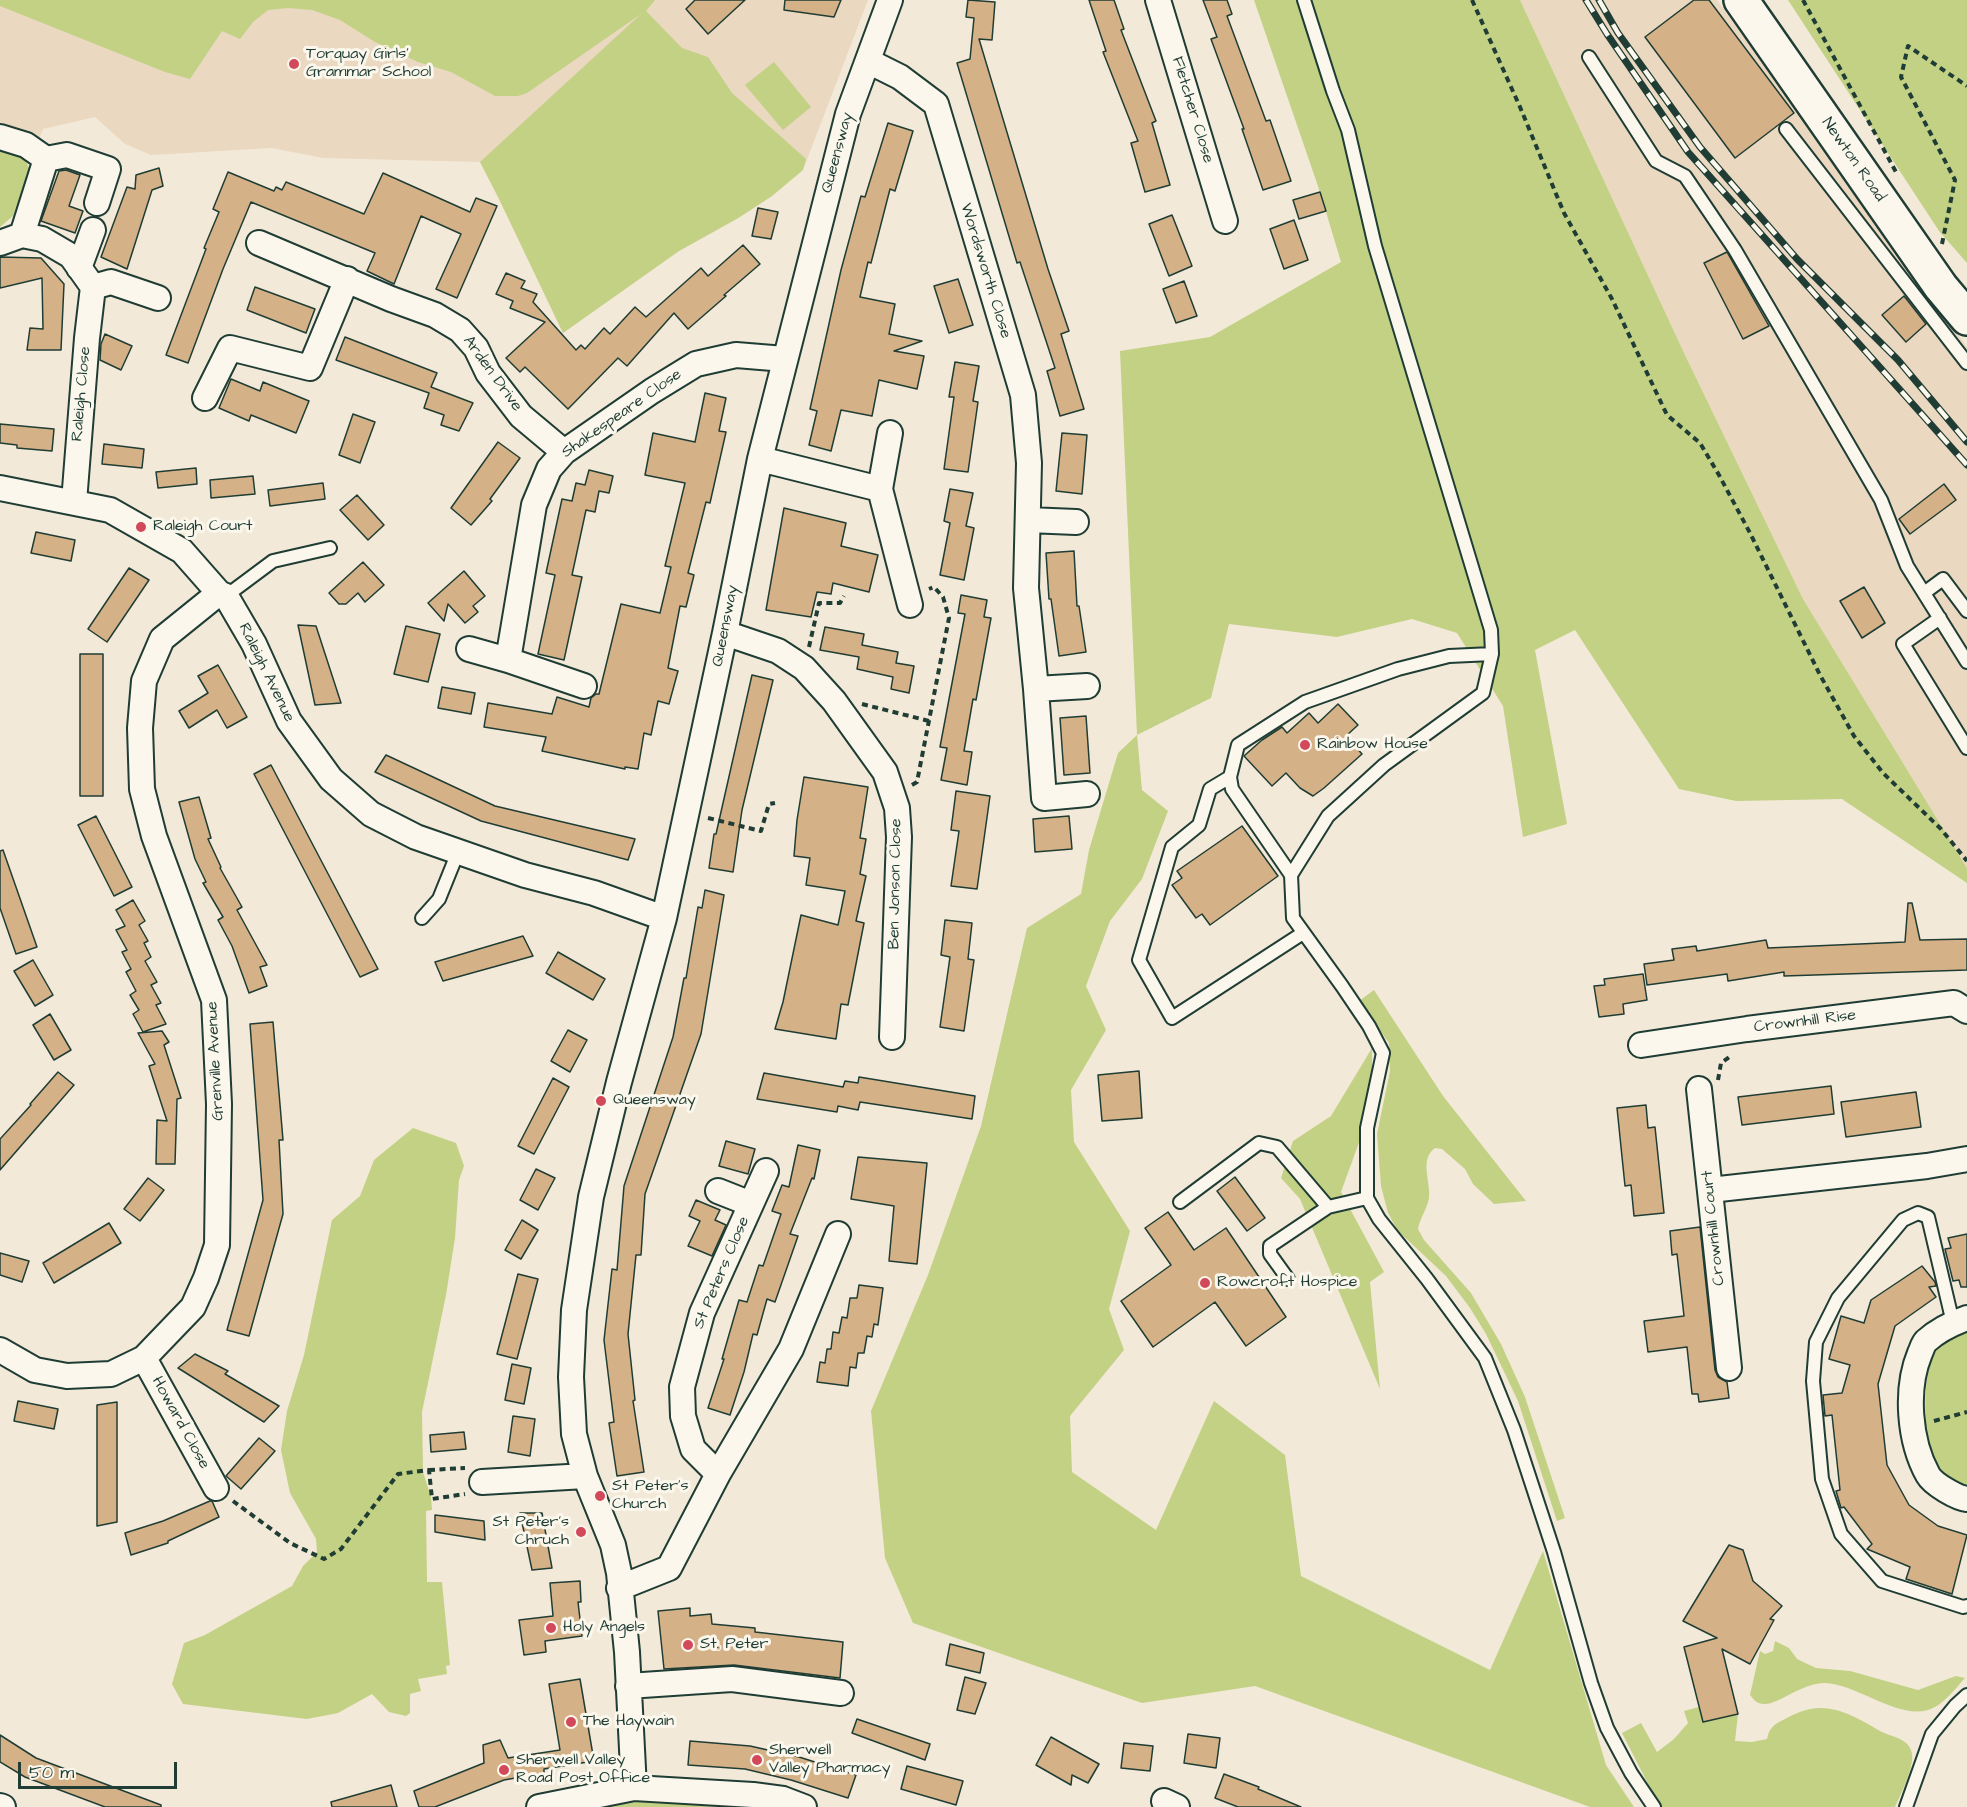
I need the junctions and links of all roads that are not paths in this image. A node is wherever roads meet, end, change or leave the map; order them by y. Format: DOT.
graph roads {
  1 [pos="890,0"];
  2 [pos="1158,0"];
  3 [pos="1304,0"];
  4 [pos="1741,0"];
  5 [pos="1589,57"];
  6 [pos="868,61"];
  7 [pos="1786,129"];
  8 [pos="0,137"];
  9 [pos="46,159"];
  10 [pos="97,203"];
  11 [pos="1225,220"];
  12 [pos="93,230"];
  13 [pos="22,235"];
  14 [pos="0,243"];
  15 [pos="259,243"];
  16 [pos="80,268"];
  17 [pos="347,279"];
  18 [pos="93,287"];
  19 [pos="158,298"];
  20 [pos="1967,318"];
  21 [pos="784,359"];
  22 [pos="1967,363"];
  23 [pos="206,398"];
  24 [pos="890,433"];
  25 [pos="564,452"];
  26 [pos="760,459"];
  27 [pos="0,488"];
  28 [pos="880,489"];
  29 [pos="74,502"];
  30 [pos="1028,520"];
  31 [pos="1076,522"];
  32 [pos="330,548"];
  33 [pos="1924,593"];
  34 [pos="222,594"];
  35 [pos="909,600"];
  36 [pos="1967,611"];
  37 [pos="1940,618"];
  38 [pos="725,633"];
  39 [pos="469,649"];
  40 [pos="1492,654"];
  41 [pos="508,660"];
  42 [pos="1967,662"];
  43 [pos="584,686"];
  44 [pos="1087,686"];
  45 [pos="1036,689"];
  46 [pos="1967,748"];
  47 [pos="1230,777"];
  48 [pos="1087,794"];
  49 [pos="458,852"];
  50 [pos="1291,875"];
  51 [pos="422,918"];
  52 [pos="664,918"];
  53 [pos="1303,933"];
  54 [pos="1967,1011"];
  55 [pos="892,1037"];
  56 [pos="1641,1045"];
  57 [pos="1699,1089"];
  58 [pos="1967,1159"];
  59 [pos="766,1171"];
  60 [pos="1710,1190"];
  61 [pos="718,1191"];
  62 [pos="1367,1198"];
  63 [pos="1180,1202"];
  64 [pos="751,1204"];
  65 [pos="1328,1207"];
  66 [pos="838,1234"];
  67 [pos="1288,1279"];
  68 [pos="1960,1321"];
  69 [pos="0,1350"];
  70 [pos="144,1358"];
  71 [pos="1729,1368"];
  72 [pos="718,1474"];
  73 [pos="585,1476"];
  74 [pos="482,1482"];
  75 [pos="216,1488"];
  76 [pos="1967,1499"];
  77 [pos="619,1588"];
  78 [pos="1967,1606"];
  79 [pos="628,1686"];
  80 [pos="841,1693"];
  81 [pos="1967,1695"];
  82 [pos="633,1788"];
  83 [pos="539,1807"];
  84 [pos="804,1807"];
  85 [pos="1654,1807"];
  86 [pos="1906,1807"];
  1 -- 6 [label="street, Queensway"];
  2 -- 11 [label="street, Fletcher Close"];
  3 -- 40 [label="lane"];
  4 -- 20 [label="main road, Newton Road"];
  5 -- 33 [label="lane"];
  6 -- 21 [label="street, Queensway"];
  6 -- 30 [label="street, Wordsworth Close"];
  7 -- 22 [label="lane"];
  8 -- 9 [label="street"];
  9 -- 10 [label="street"];
  9 -- 13 [label="street"];
  12 -- 16 [label="street"];
  13 -- 14 [label="street"];
  13 -- 16 [label="street"];
  15 -- 17 [label="street, Arden Drive"];
  16 -- 18 [label="street"];
  17 -- 23 [label="street"];
  17 -- 25 [label="street, Arden Drive"];
  18 -- 19 [label="street"];
  18 -- 29 [label="street, Raleigh Close"];
  21 -- 25 [label="street, Shakespeare Close"];
  21 -- 26 [label="street, Queensway"];
  24 -- 28 [label="street"];
  25 -- 41 [label="street, Shakespeare Close"];
  26 -- 28 [label="street"];
  26 -- 38 [label="street, Queensway"];
  27 -- 29 [label="street, Raleigh Avenue"];
  28 -- 35 [label="street"];
  29 -- 34 [label="street, Raleigh Avenue"];
  30 -- 31 [label="street"];
  30 -- 45 [label="street, Wordsworth Close"];
  32 -- 34 [label="lane"];
  33 -- 36 [label="lane"];
  33 -- 37 [label="lane"];
  34 -- 49 [label="street, Raleigh Avenue"];
  34 -- 70 [label="street, Grenville Avenue"];
  37 -- 42 [label="lane"];
  37 -- 46 [label="lane"];
  38 -- 52 [label="street, Queensway"];
  38 -- 55 [label="street, Ben Jonson Close"];
  39 -- 41 [label="street"];
  40 -- 47 [label="lane"];
  40 -- 50 [label="lane"];
  41 -- 43 [label="street"];
  44 -- 45 [label="street"];
  45 -- 48 [label="street, Wordsworth Close"];
  47 -- 50 [label="lane"];
  47 -- 53 [label="lane"];
  49 -- 51 [label="lane"];
  49 -- 52 [label="street, Raleigh Avenue"];
  50 -- 53 [label="lane"];
  52 -- 73 [label="street, Queensway"];
  53 -- 62 [label="lane"];
  54 -- 56 [label="street, Crownhill Rise"];
  57 -- 60 [label="street, Crownhill Court"];
  58 -- 60 [label="street"];
  59 -- 64 [label="street, St Peters Close"];
  60 -- 71 [label="street, Crownhill Court"];
  61 -- 64 [label="street, St Peters Close"];
  62 -- 65 [label="lane"];
  62 -- 85 [label="lane"];
  63 -- 65 [label="lane"];
  64 -- 72 [label="street, St Peters Close"];
  65 -- 67 [label="lane"];
  66 -- 72 [label="street"];
  68 -- 76 [label="street"];
  68 -- 78 [label="lane"];
  69 -- 70 [label="street, Grenville Avenue"];
  70 -- 75 [label="street, Howard Close"];
  72 -- 77 [label="street"];
  73 -- 74 [label="street"];
  73 -- 77 [label="street, Queensway"];
  77 -- 79 [label="street, Queensway"];
  79 -- 80 [label="street"];
  79 -- 82 [label="street, Queensway"];
  81 -- 86 [label="lane"];
  82 -- 83 [label="street"];
  82 -- 84 [label="street"];
}
